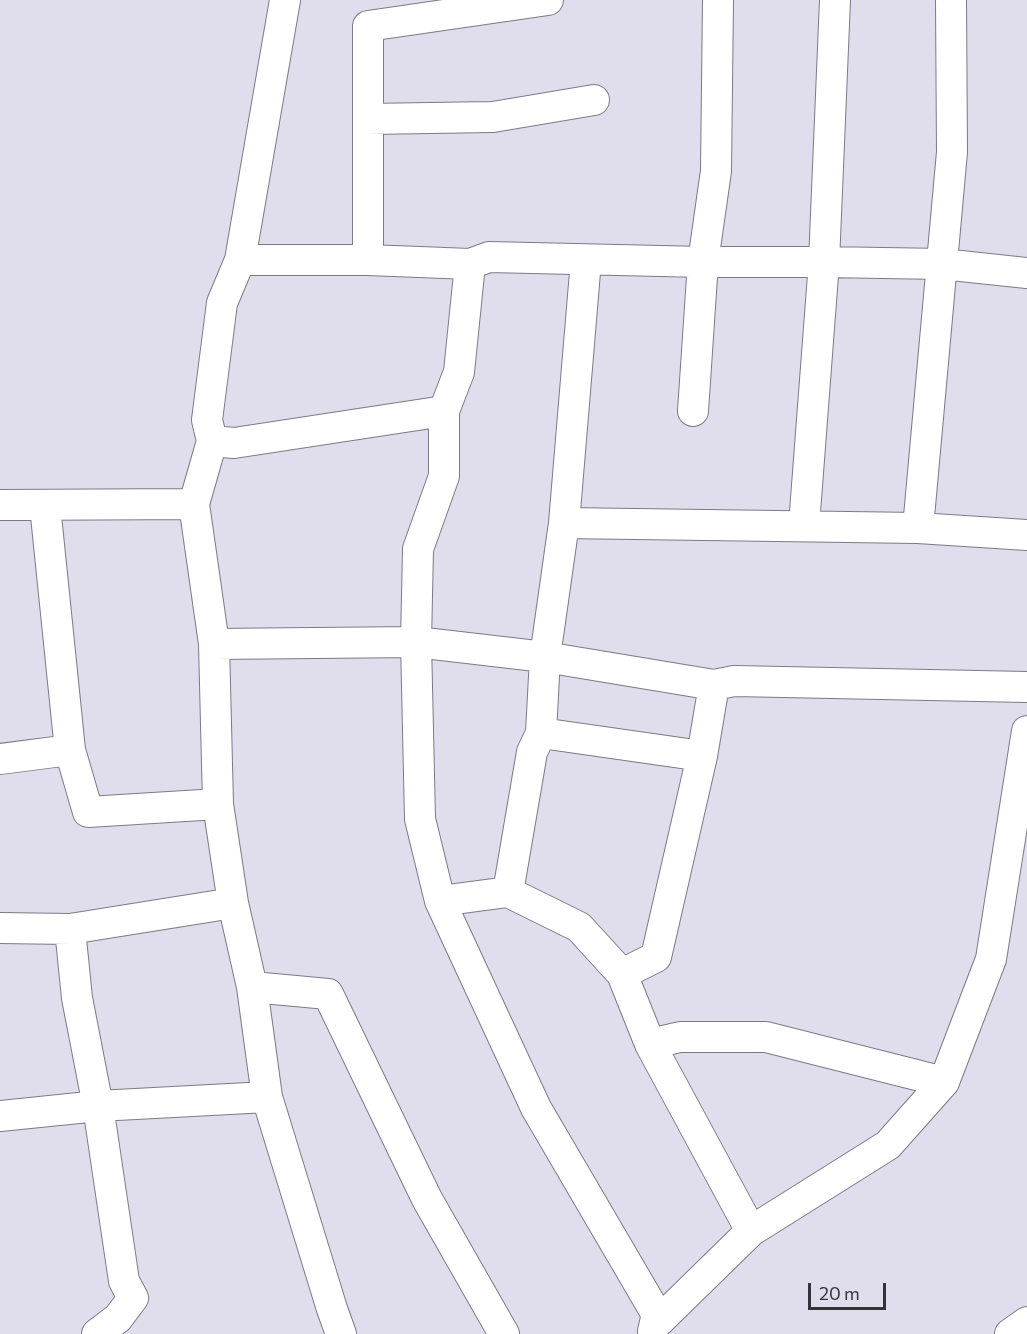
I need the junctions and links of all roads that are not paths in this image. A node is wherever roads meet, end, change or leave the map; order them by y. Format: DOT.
graph roads {
  1 [pos="285,0"];
  2 [pos="548,0"];
  3 [pos="718,0"];
  4 [pos="835,0"];
  5 [pos="951,0"];
  6 [pos="594,100"];
  7 [pos="368,119"];
  8 [pos="240,260"];
  9 [pos="368,260"];
  10 [pos="586,260"];
  11 [pos="703,262"];
  12 [pos="824,262"];
  13 [pos="470,264"];
  14 [pos="942,264"];
  15 [pos="1027,273"];
  16 [pos="444,411"];
  17 [pos="693,411"];
  18 [pos="212,441"];
  19 [pos="194,504"];
  20 [pos="0,505"];
  21 [pos="45,506"];
  22 [pos="564,523"];
  23 [pos="804,525"];
  24 [pos="918,528"];
  25 [pos="1027,535"];
  26 [pos="416,642"];
  27 [pos="214,644"];
  28 [pos="545,657"];
  29 [pos="714,685"];
  30 [pos="1027,687"];
  31 [pos="1027,731"];
  32 [pos="541,733"];
  33 [pos="70,750"];
  34 [pos="702,756"];
  35 [pos="0,759"];
  36 [pos="218,804"];
  37 [pos="508,892"];
  38 [pos="440,901"];
  39 [pos="233,903"];
  40 [pos="0,928"];
  41 [pos="70,929"];
  42 [pos="622,974"];
  43 [pos="252,987"];
  44 [pos="650,1044"];
  45 [pos="944,1082"];
  46 [pos="267,1097"];
  47 [pos="98,1106"];
  48 [pos="0,1116"];
  49 [pos="750,1232"];
  50 [pos="1027,1322"];
  51 [pos="656,1327"];
  52 [pos="97,1334"];
  53 [pos="341,1334"];
  54 [pos="504,1334"];
  55 [pos="1010,1334"];
  1 -- 8 [label="street"];
  2 -- 7 [label="street"];
  3 -- 11 [label="street"];
  4 -- 12 [label="street"];
  5 -- 14 [label="street"];
  6 -- 7 [label="street"];
  7 -- 9 [label="street"];
  8 -- 9 [label="street"];
  8 -- 18 [label="street"];
  9 -- 13 [label="street"];
  10 -- 11 [label="street"];
  10 -- 13 [label="street"];
  10 -- 22 [label="street"];
  11 -- 12 [label="street"];
  11 -- 17 [label="street"];
  12 -- 14 [label="street"];
  12 -- 23 [label="street"];
  13 -- 16 [label="street"];
  14 -- 15 [label="street"];
  14 -- 24 [label="street"];
  16 -- 18 [label="street"];
  16 -- 26 [label="street"];
  18 -- 19 [label="street"];
  19 -- 21 [label="street"];
  19 -- 27 [label="street"];
  20 -- 21 [label="street"];
  21 -- 33 [label="street"];
  22 -- 23 [label="street"];
  22 -- 28 [label="street"];
  23 -- 24 [label="street"];
  24 -- 25 [label="street"];
  26 -- 27 [label="street"];
  26 -- 28 [label="street"];
  26 -- 38 [label="street"];
  27 -- 36 [label="street"];
  28 -- 29 [label="street"];
  28 -- 32 [label="street"];
  29 -- 30 [label="street"];
  29 -- 34 [label="street"];
  31 -- 45 [label="street"];
  32 -- 34 [label="street"];
  32 -- 37 [label="street"];
  33 -- 35 [label="street"];
  33 -- 36 [label="street"];
  34 -- 42 [label="street"];
  36 -- 39 [label="street"];
  37 -- 38 [label="street"];
  37 -- 42 [label="street"];
  38 -- 51 [label="street"];
  39 -- 41 [label="street"];
  39 -- 43 [label="street"];
  40 -- 41 [label="street"];
  41 -- 47 [label="street"];
  42 -- 44 [label="street"];
  43 -- 46 [label="street"];
  43 -- 54 [label="street"];
  44 -- 45 [label="street"];
  44 -- 49 [label="street"];
  45 -- 49 [label="street"];
  46 -- 47 [label="street"];
  46 -- 53 [label="street"];
  47 -- 48 [label="street"];
  47 -- 52 [label="street"];
  49 -- 51 [label="street"];
  50 -- 55 [label="street"];
}
